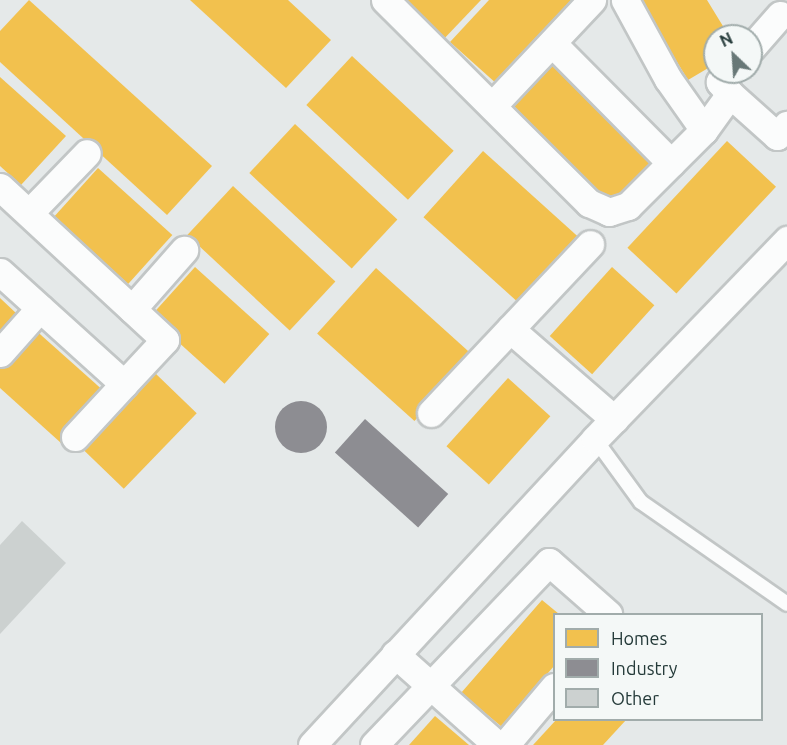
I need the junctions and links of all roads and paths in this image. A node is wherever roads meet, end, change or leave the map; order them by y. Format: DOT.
graph roads {
  1 [pos="385,0"];
  2 [pos="592,0"];
  3 [pos="625,0"];
  4 [pos="780,15"];
  5 [pos="763,34"];
  6 [pos="552,43"];
  7 [pos="729,84"];
  8 [pos="731,84"];
  9 [pos="492,106"];
  10 [pos="787,125"];
  11 [pos="704,130"];
  12 [pos="87,153"];
  13 [pos="671,163"];
  14 [pos="0,187"];
  15 [pos="28,213"];
  16 [pos="787,240"];
  17 [pos="590,244"];
  18 [pos="184,250"];
  19 [pos="0,272"];
  20 [pos="40,308"];
  21 [pos="132,309"];
  22 [pos="510,330"];
  23 [pos="0,353"];
  24 [pos="124,384"];
  25 [pos="431,413"];
  26 [pos="614,419"];
  27 [pos="75,437"];
  28 [pos="595,439"];
  29 [pos="787,604"];
  30 [pos="606,613"];
  31 [pos="395,654"];
  32 [pos="432,687"];
  33 [pos="553,689"];
  34 [pos="312,745"];
  35 [pos="374,745"];
  36 [pos="497,745"];
  37 [pos="505,745"];
  1 -- 9 [label="street"];
  2 -- 6 [label="street"];
  3 -- 11 [label="street"];
  4 -- 5 [label="street"];
  6 -- 9 [label="street"];
  6 -- 13 [label="street"];
  7 -- 11 [label="street"];
  8 -- 10 [label="street"];
  9 -- 13 [label="street"];
  11 -- 13 [label="street"];
  12 -- 15 [label="street"];
  14 -- 15 [label="street"];
  15 -- 21 [label="street"];
  16 -- 26 [label="street"];
  17 -- 22 [label="street"];
  18 -- 21 [label="street"];
  19 -- 20 [label="street"];
  20 -- 23 [label="street"];
  20 -- 24 [label="street"];
  21 -- 24 [label="street"];
  22 -- 25 [label="street"];
  22 -- 26 [label="street"];
  24 -- 27 [label="street"];
  26 -- 28 [label="street"];
  28 -- 29 [label="lane"];
  28 -- 31 [label="street"];
  30 -- 32 [label="street"];
  31 -- 32 [label="street"];
  31 -- 34 [label="street"];
  32 -- 35 [label="street"];
  32 -- 36 [label="street"];
  33 -- 37 [label="street"];
}
